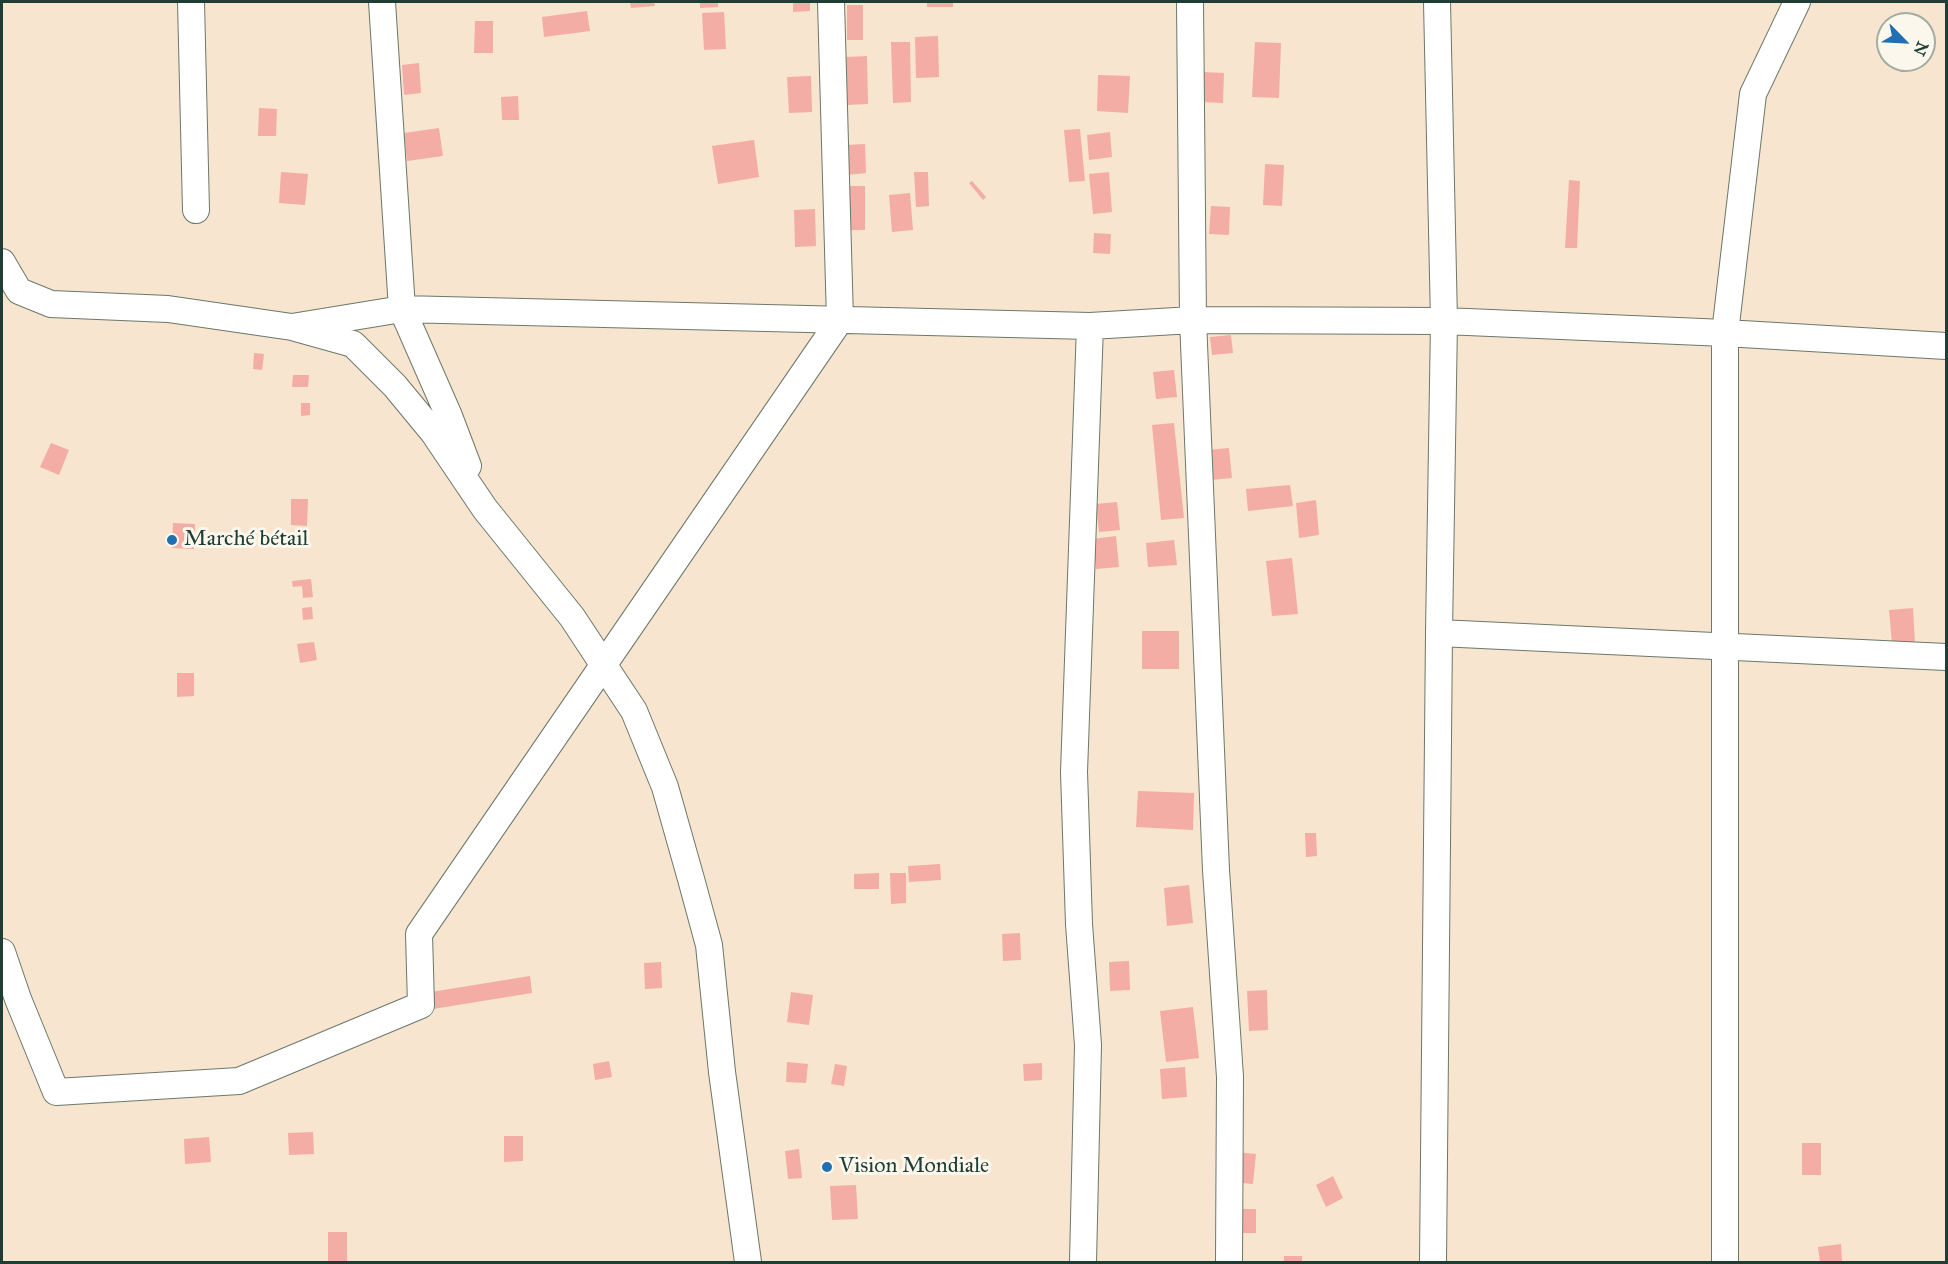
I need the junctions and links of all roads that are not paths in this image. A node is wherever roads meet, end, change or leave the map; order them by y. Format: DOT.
graph roads {
  1 [pos="191,2"];
  2 [pos="382,2"];
  3 [pos="831,2"];
  4 [pos="1190,2"];
  5 [pos="1437,2"];
  6 [pos="1797,2"];
  7 [pos="196,210"];
  8 [pos="2,262"];
  9 [pos="402,309"];
  10 [pos="840,320"];
  11 [pos="1193,320"];
  12 [pos="1444,321"];
  13 [pos="1090,326"];
  14 [pos="292,327"];
  15 [pos="1725,333"];
  16 [pos="1947,346"];
  17 [pos="485,508"];
  18 [pos="1439,633"];
  19 [pos="1726,648"];
  20 [pos="1947,657"];
  21 [pos="603,665"];
  22 [pos="2,952"];
  23 [pos="748,1263"];
  24 [pos="1083,1263"];
  25 [pos="1229,1263"];
  26 [pos="1433,1263"];
  27 [pos="1725,1263"];
  1 -- 7 [label="street"];
  2 -- 9 [label="street"];
  3 -- 10 [label="street"];
  4 -- 11 [label="street"];
  5 -- 12 [label="street"];
  6 -- 15 [label="street"];
  8 -- 14 [label="street"];
  9 -- 10 [label="street"];
  9 -- 14 [label="street"];
  9 -- 17 [label="street"];
  10 -- 13 [label="street"];
  10 -- 21 [label="street"];
  11 -- 12 [label="street"];
  11 -- 13 [label="street"];
  11 -- 25 [label="street"];
  12 -- 15 [label="street"];
  12 -- 18 [label="street"];
  13 -- 24 [label="street"];
  14 -- 17 [label="street"];
  15 -- 16 [label="street"];
  15 -- 19 [label="street"];
  17 -- 21 [label="street"];
  18 -- 19 [label="street"];
  18 -- 26 [label="street"];
  19 -- 20 [label="street"];
  19 -- 27 [label="street"];
  21 -- 22 [label="street"];
  21 -- 23 [label="street"];
}
